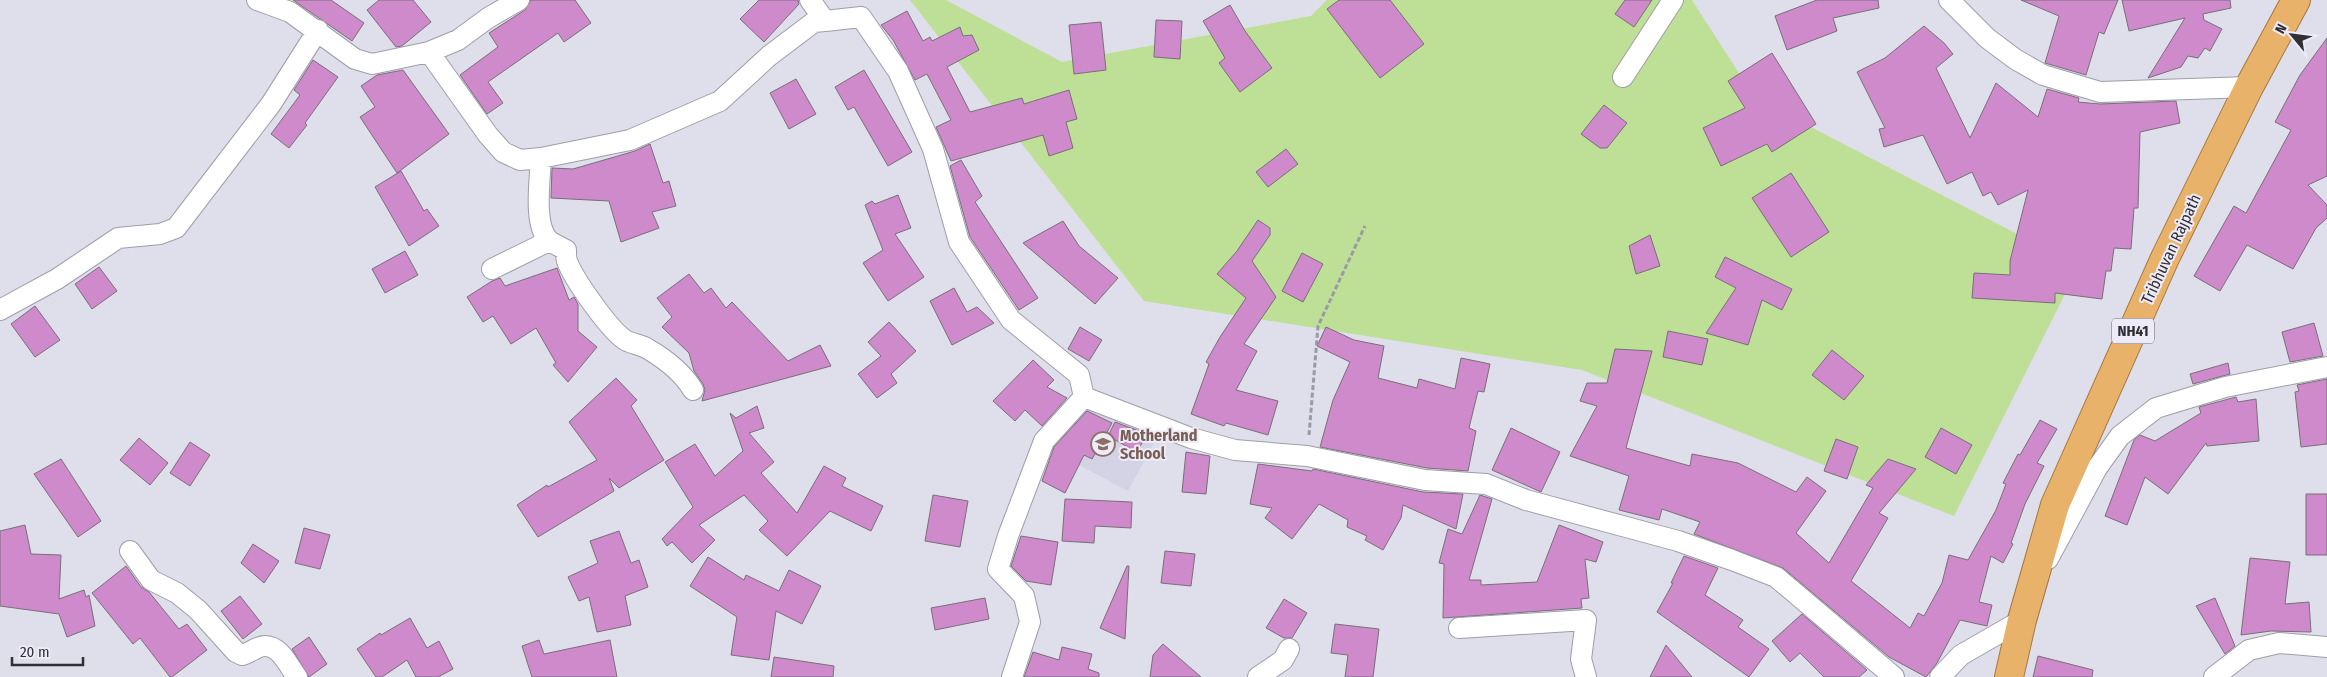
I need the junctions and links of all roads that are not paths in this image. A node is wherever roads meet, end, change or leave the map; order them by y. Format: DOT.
graph roads {
  1 [pos="519,0"];
  2 [pos="810,0"];
  3 [pos="1673,0"];
  4 [pos="1949,0"];
  5 [pos="2296,0"];
  6 [pos="267,2"];
  7 [pos="825,21"];
  8 [pos="318,30"];
  9 [pos="429,52"];
  10 [pos="1623,77"];
  11 [pos="2249,87"];
  12 [pos="541,158"];
  13 [pos="549,241"];
  14 [pos="492,269"];
  15 [pos="0,310"];
  16 [pos="2327,367"];
  17 [pos="693,390"];
  18 [pos="1084,398"];
  19 [pos="130,551"];
  20 [pos="2030,591"];
  21 [pos="2022,620"];
  22 [pos="1459,628"];
  23 [pos="2327,647"];
  24 [pos="1289,649"];
  25 [pos="298,677"];
  26 [pos="1012,677"];
  27 [pos="1258,677"];
  28 [pos="1586,677"];
  29 [pos="1894,677"];
  30 [pos="1940,677"];
  31 [pos="2009,677"];
  32 [pos="2214,677"];
  1 -- 9 [label="street"];
  2 -- 7 [label="street"];
  3 -- 10 [label="street"];
  4 -- 11 [label="street"];
  5 -- 11 [label="highway, Tribhuvan Rajpath / NH41"];
  6 -- 8 [label="street"];
  7 -- 12 [label="street"];
  7 -- 18 [label="street"];
  8 -- 9 [label="street"];
  8 -- 15 [label="street"];
  9 -- 12 [label="street"];
  11 -- 20 [label="highway, Tribhuvan Rajpath / NH41"];
  12 -- 13 [label="street"];
  13 -- 14 [label="street"];
  13 -- 17 [label="street"];
  16 -- 20 [label="street"];
  18 -- 26 [label="street"];
  18 -- 29 [label="street"];
  19 -- 25 [label="street"];
  20 -- 21 [label="highway, Tribhuvan Rajpath / NH41"];
  21 -- 30 [label="street"];
  21 -- 31 [label="highway, Tribhuvan Rajpath / NH41"];
  22 -- 28 [label="street"];
  23 -- 32 [label="street"];
  24 -- 27 [label="street"];
}
